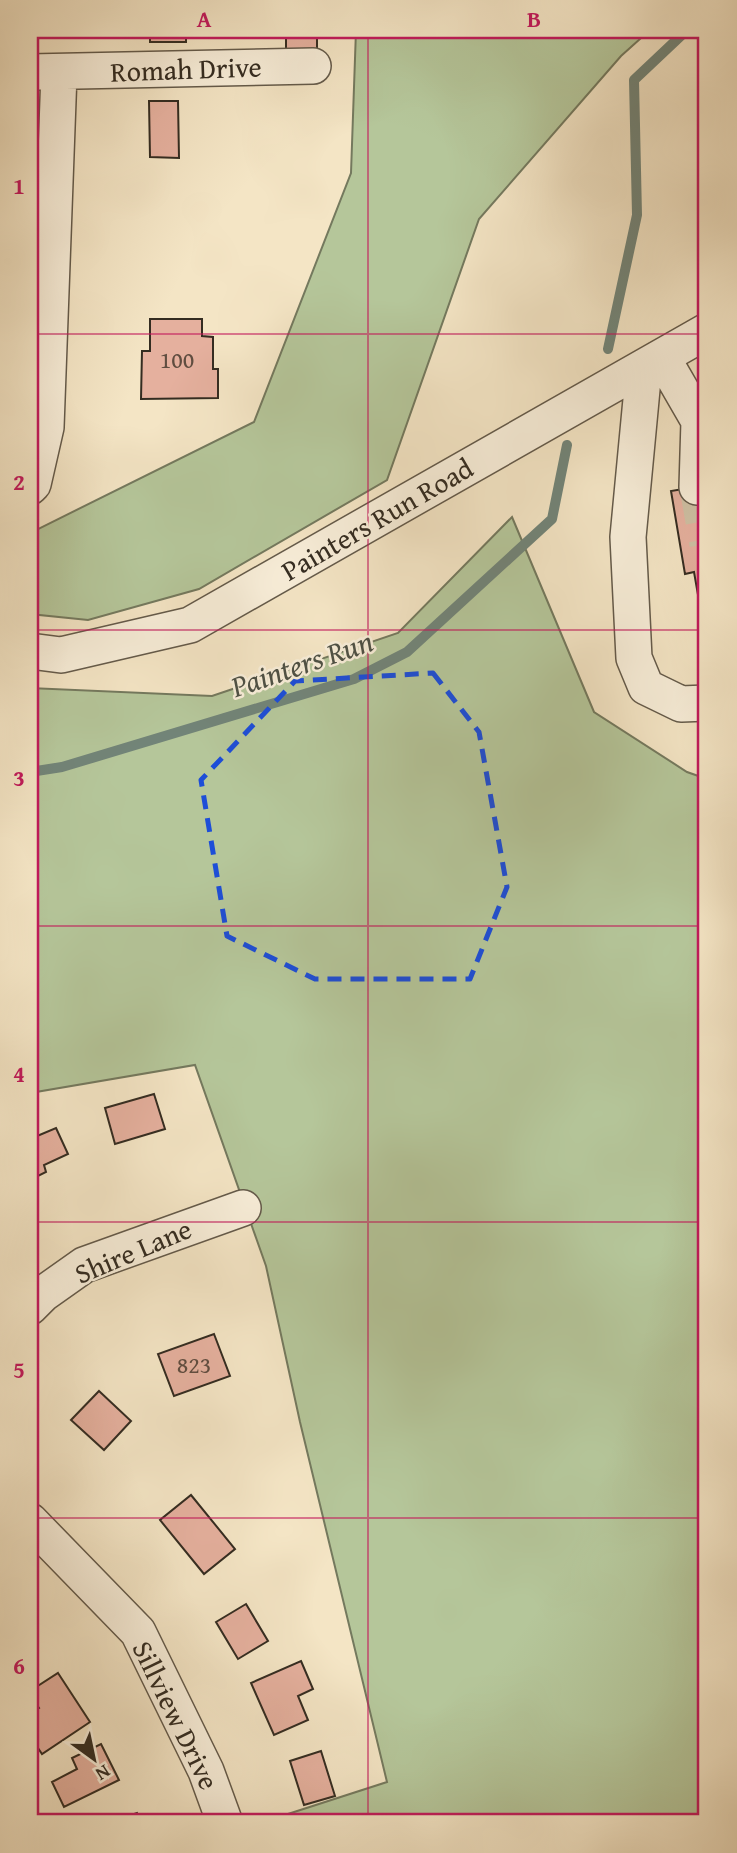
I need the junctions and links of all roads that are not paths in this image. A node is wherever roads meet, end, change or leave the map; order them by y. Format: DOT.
graph roads {
  1 [pos="313,66"];
  2 [pos="44,72"];
  3 [pos="707,331"];
  4 [pos="653,363"];
  5 [pos="30,487"];
  6 [pos="697,487"];
  7 [pos="30,651"];
  8 [pos="707,703"];
  9 [pos="243,1208"];
  10 [pos="30,1307"];
  11 [pos="30,1521"];
  12 [pos="225,1823"];
  1 -- 2 [label="street, Romah Drive"];
  2 -- 5 [label="street, Romah Drive"];
  3 -- 4 [label="street, Painters Run Road"];
  4 -- 6 [label="street"];
  4 -- 7 [label="street, Painters Run Road"];
  4 -- 8 [label="street"];
  9 -- 10 [label="street, Shire Lane"];
  11 -- 12 [label="street, Sillview Drive"];
}
